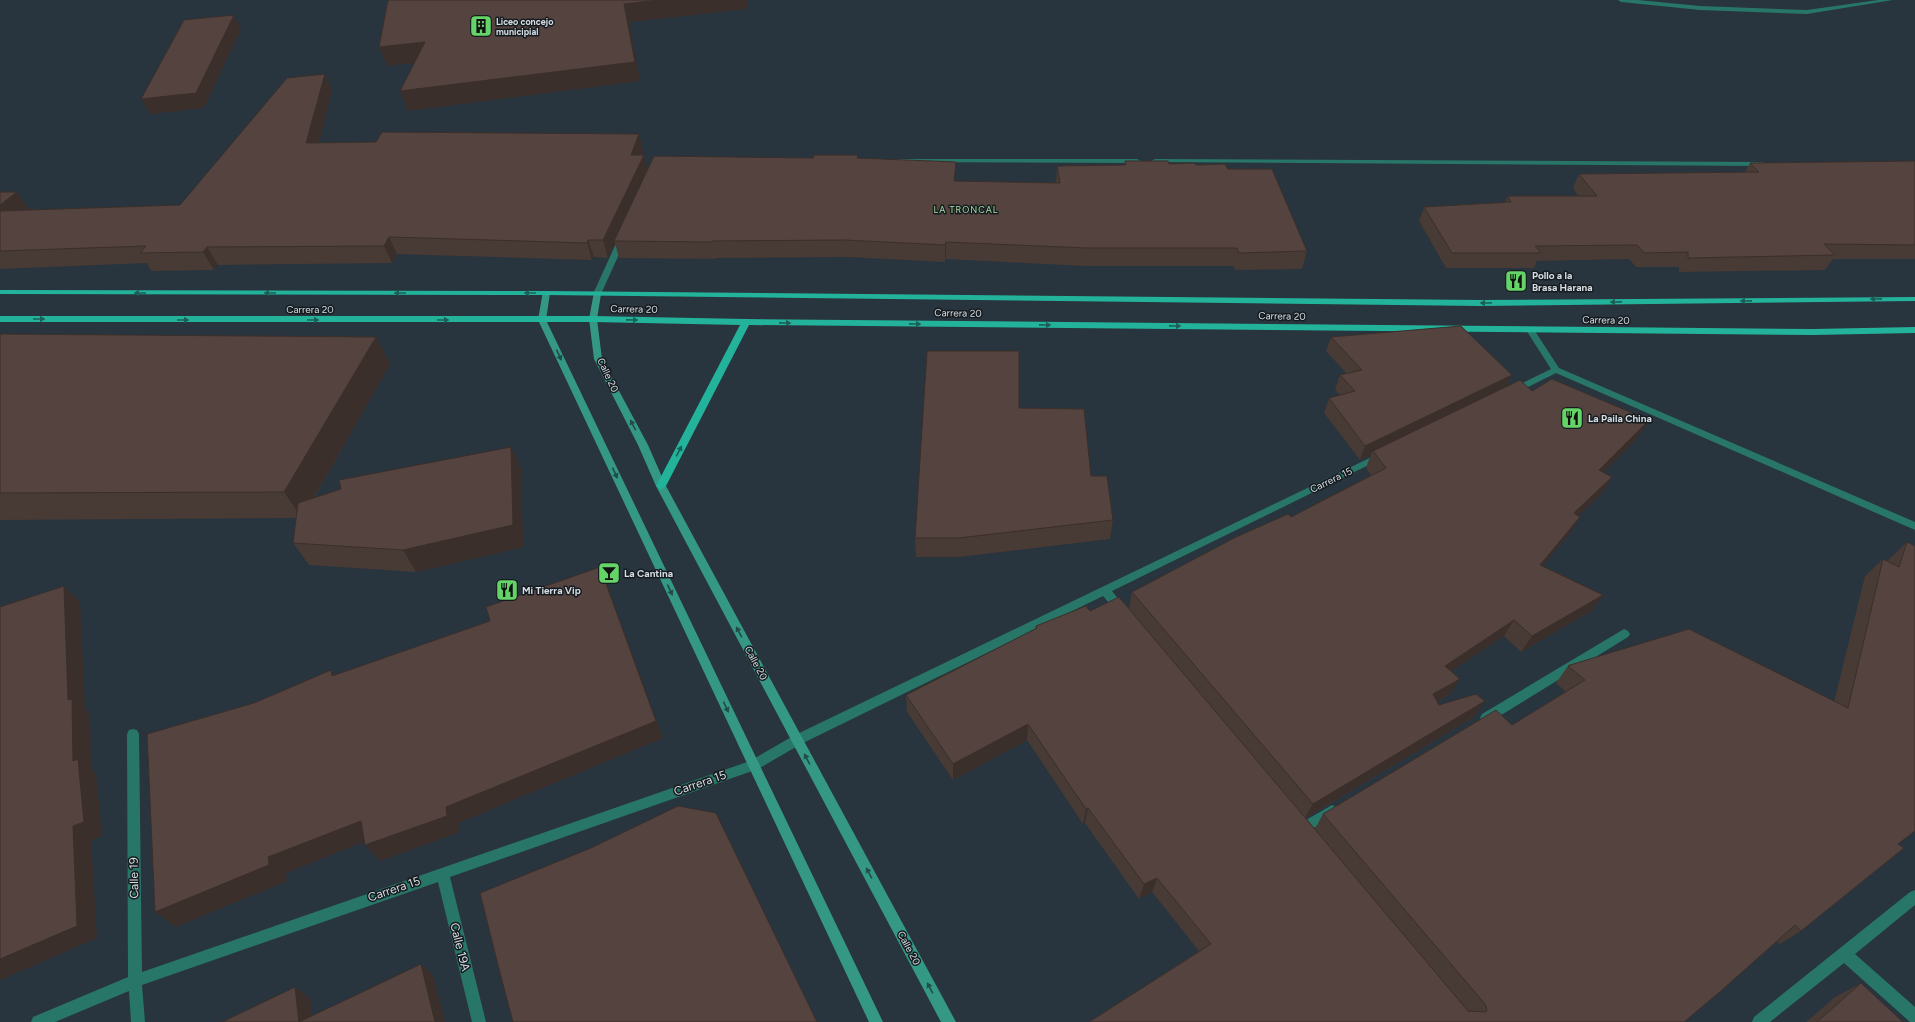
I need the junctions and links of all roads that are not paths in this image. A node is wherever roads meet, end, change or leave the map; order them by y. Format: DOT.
graph roads {
  1 [pos="1621,0"];
  2 [pos="1890,0"];
  3 [pos="883,160"];
  4 [pos="1771,164"];
  5 [pos="626,230"];
  6 [pos="0,292"];
  7 [pos="546,293"];
  8 [pos="597,294"];
  9 [pos="1915,299"];
  10 [pos="0,319"];
  11 [pos="593,319"];
  12 [pos="542,320"];
  13 [pos="746,322"];
  14 [pos="1530,330"];
  15 [pos="1915,330"];
  16 [pos="1556,370"];
  17 [pos="1506,395"];
  18 [pos="1392,451"];
  19 [pos="661,486"];
  20 [pos="1915,526"];
  21 [pos="1105,590"];
  22 [pos="1130,621"];
  23 [pos="1624,634"];
  24 [pos="1474,725"];
  25 [pos="133,734"];
  26 [pos="797,740"];
  27 [pos="754,765"];
  28 [pos="1344,803"];
  29 [pos="1293,816"];
  30 [pos="1303,828"];
  31 [pos="1313,840"];
  32 [pos="442,873"];
  33 [pos="1915,897"];
  34 [pos="1844,954"];
  35 [pos="135,981"];
  36 [pos="1915,1018"];
  37 [pos="38,1022"];
  38 [pos="138,1022"];
  39 [pos="479,1022"];
  40 [pos="876,1022"];
  41 [pos="949,1022"];
  42 [pos="1758,1022"];
  1 -- 2 [label="street"];
  3 -- 4 [label="street"];
  5 -- 8 [label="street"];
  7 -- 6 [label="main road, Carrera 20, one-way"];
  7 -- 8 [label="main road, Carrera 20"];
  7 -- 12 [label="street"];
  9 -- 8 [label="main road, Carrera 20, one-way"];
  8 -- 11 [label="street, Calle 20"];
  10 -- 12 [label="main road, Carrera 20, one-way"];
  11 -- 12 [label="main road, Carrera 20"];
  11 -- 13 [label="main road, Carrera 20, one-way"];
  19 -- 11 [label="street, Calle 20, one-way"];
  12 -- 27 [label="street, one-way"];
  13 -- 14 [label="main road, Carrera 20, one-way"];
  19 -- 13 [label="main road, one-way"];
  14 -- 15 [label="main road, Carrera 20"];
  14 -- 16 [label="street"];
  16 -- 17 [label="street"];
  16 -- 20 [label="street"];
  18 -- 21 [label="street, Carrera 15"];
  26 -- 19 [label="street, Calle 20, one-way"];
  21 -- 22 [label="street"];
  21 -- 26 [label="street, Carrera 15"];
  23 -- 24 [label="street"];
  25 -- 35 [label="street, Calle 19"];
  26 -- 27 [label="street, Carrera 15"];
  41 -- 26 [label="street, Calle 20, one-way"];
  27 -- 32 [label="street, Carrera 15"];
  27 -- 40 [label="street"];
  28 -- 30 [label="street"];
  29 -- 30 [label="street"];
  30 -- 31 [label="street"];
  32 -- 35 [label="street, Carrera 15"];
  32 -- 39 [label="street, Calle 19A"];
  33 -- 34 [label="street"];
  34 -- 36 [label="street"];
  34 -- 42 [label="street"];
  35 -- 37 [label="street, Carrera 15"];
  35 -- 38 [label="street, Calle 19"];
}
